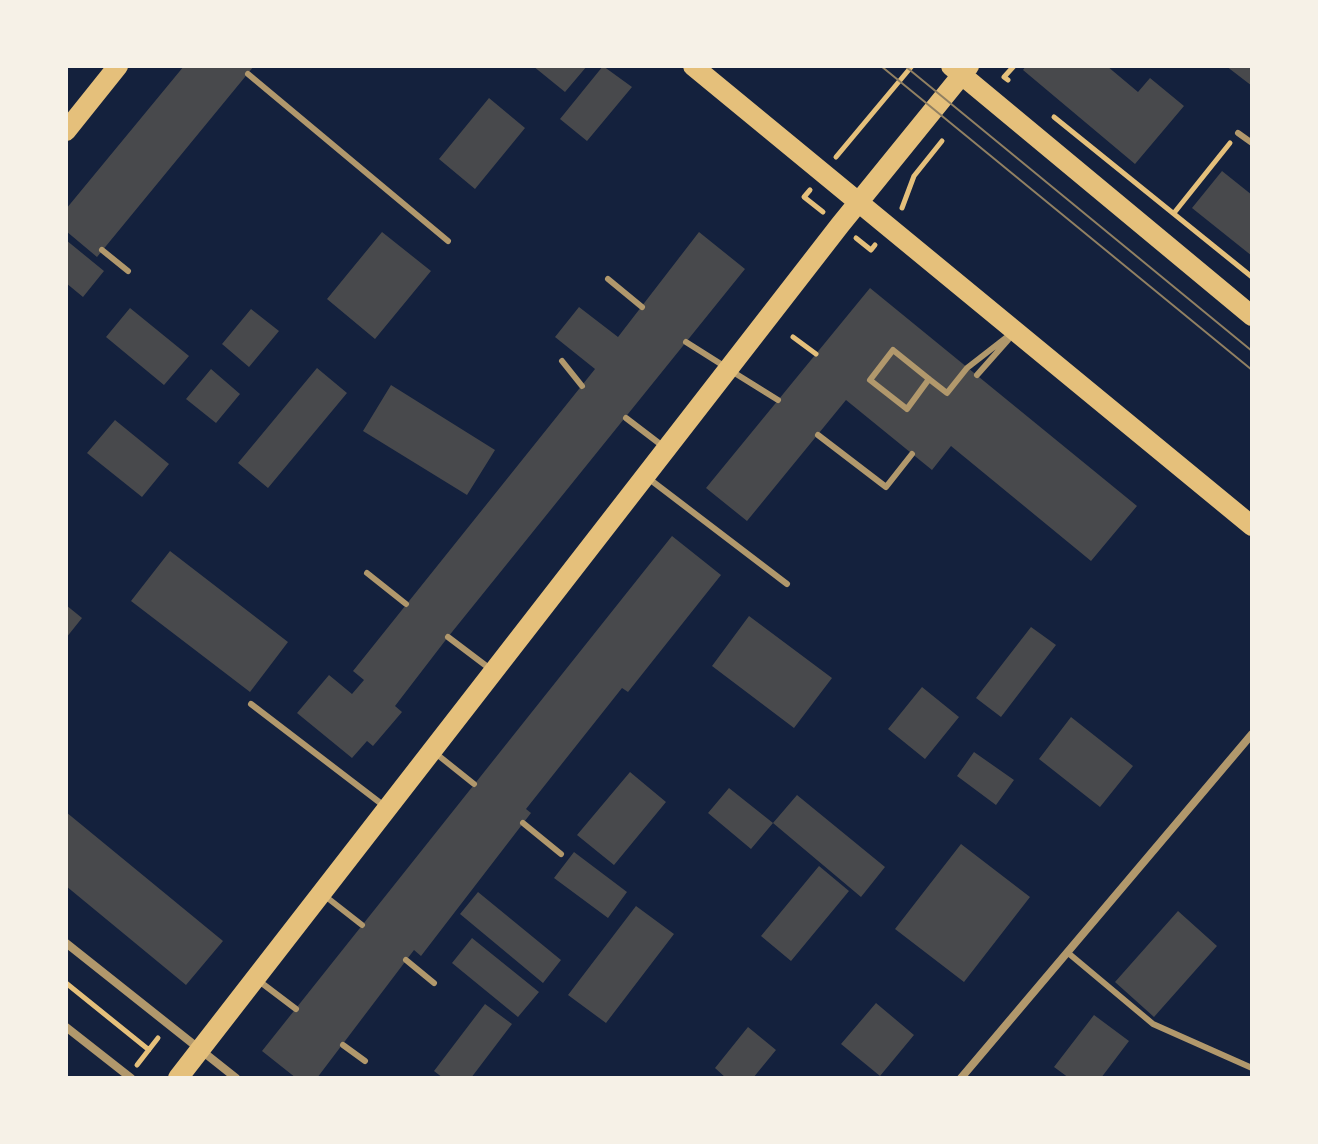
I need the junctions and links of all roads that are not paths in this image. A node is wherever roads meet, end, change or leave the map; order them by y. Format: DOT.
graph roads {
  1 [pos="693,66"];
  2 [pos="111,69"];
  3 [pos="961,69"];
  4 [pos="248,74"];
  5 [pos="66,131"];
  6 [pos="1238,133"];
  7 [pos="1252,143"];
  8 [pos="859,201"];
  9 [pos="448,241"];
  10 [pos="102,250"];
  11 [pos="128,271"];
  12 [pos="608,279"];
  13 [pos="642,307"];
  14 [pos="1251,314"];
  15 [pos="1015,331"];
  16 [pos="686,342"];
  17 [pos="562,361"];
  18 [pos="728,369"];
  19 [pos="977,375"];
  20 [pos="929,379"];
  21 [pos="582,386"];
  22 [pos="778,400"];
  23 [pos="626,418"];
  24 [pos="818,435"];
  25 [pos="667,449"];
  26 [pos="912,454"];
  27 [pos="646,476"];
  28 [pos="1252,526"];
  29 [pos="367,573"];
  30 [pos="787,584"];
  31 [pos="406,604"];
  32 [pos="448,637"];
  33 [pos="495,673"];
  34 [pos="251,704"];
  35 [pos="1252,734"];
  36 [pos="434,752"];
  37 [pos="474,784"];
  38 [pos="389,810"];
  39 [pos="523,823"];
  40 [pos="561,854"];
  41 [pos="323,894"];
  42 [pos="362,925"];
  43 [pos="66,943"];
  44 [pos="1067,952"];
  45 [pos="406,960"];
  46 [pos="256,978"];
  47 [pos="434,983"];
  48 [pos="296,1009"];
  49 [pos="66,1027"];
  50 [pos="343,1045"];
  51 [pos="200,1050"];
  52 [pos="365,1061"];
  53 [pos="1252,1068"];
  54 [pos="130,1077"];
  55 [pos="178,1078"];
  56 [pos="236,1078"];
  57 [pos="961,1078"];
  1 -- 8 [label="main road"];
  2 -- 5 [label="main road"];
  3 -- 8 [label="main road"];
  3 -- 14 [label="main road"];
  4 -- 9 [label="lane"];
  6 -- 7 [label="lane"];
  8 -- 15 [label="main road"];
  8 -- 18 [label="main road"];
  10 -- 11 [label="lane"];
  12 -- 13 [label="lane"];
  15 -- 19 [label="lane"];
  15 -- 20 [label="lane"];
  15 -- 28 [label="main road"];
  16 -- 18 [label="lane"];
  17 -- 21 [label="lane"];
  18 -- 22 [label="lane"];
  18 -- 25 [label="main road"];
  20 -- 20 [label="lane"];
  23 -- 25 [label="lane"];
  24 -- 26 [label="lane"];
  25 -- 27 [label="main road"];
  27 -- 30 [label="lane"];
  27 -- 33 [label="main road"];
  29 -- 31 [label="lane"];
  32 -- 33 [label="lane"];
  33 -- 36 [label="main road"];
  34 -- 38 [label="lane"];
  35 -- 44 [label="street"];
  36 -- 37 [label="lane"];
  36 -- 38 [label="main road"];
  38 -- 41 [label="main road"];
  39 -- 40 [label="lane"];
  41 -- 42 [label="lane"];
  41 -- 46 [label="main road"];
  43 -- 51 [label="street"];
  44 -- 53 [label="lane"];
  44 -- 57 [label="street"];
  45 -- 47 [label="lane"];
  46 -- 48 [label="lane"];
  46 -- 51 [label="main road"];
  49 -- 54 [label="street"];
  50 -- 52 [label="lane"];
  51 -- 55 [label="main road"];
  51 -- 56 [label="street"];
}
